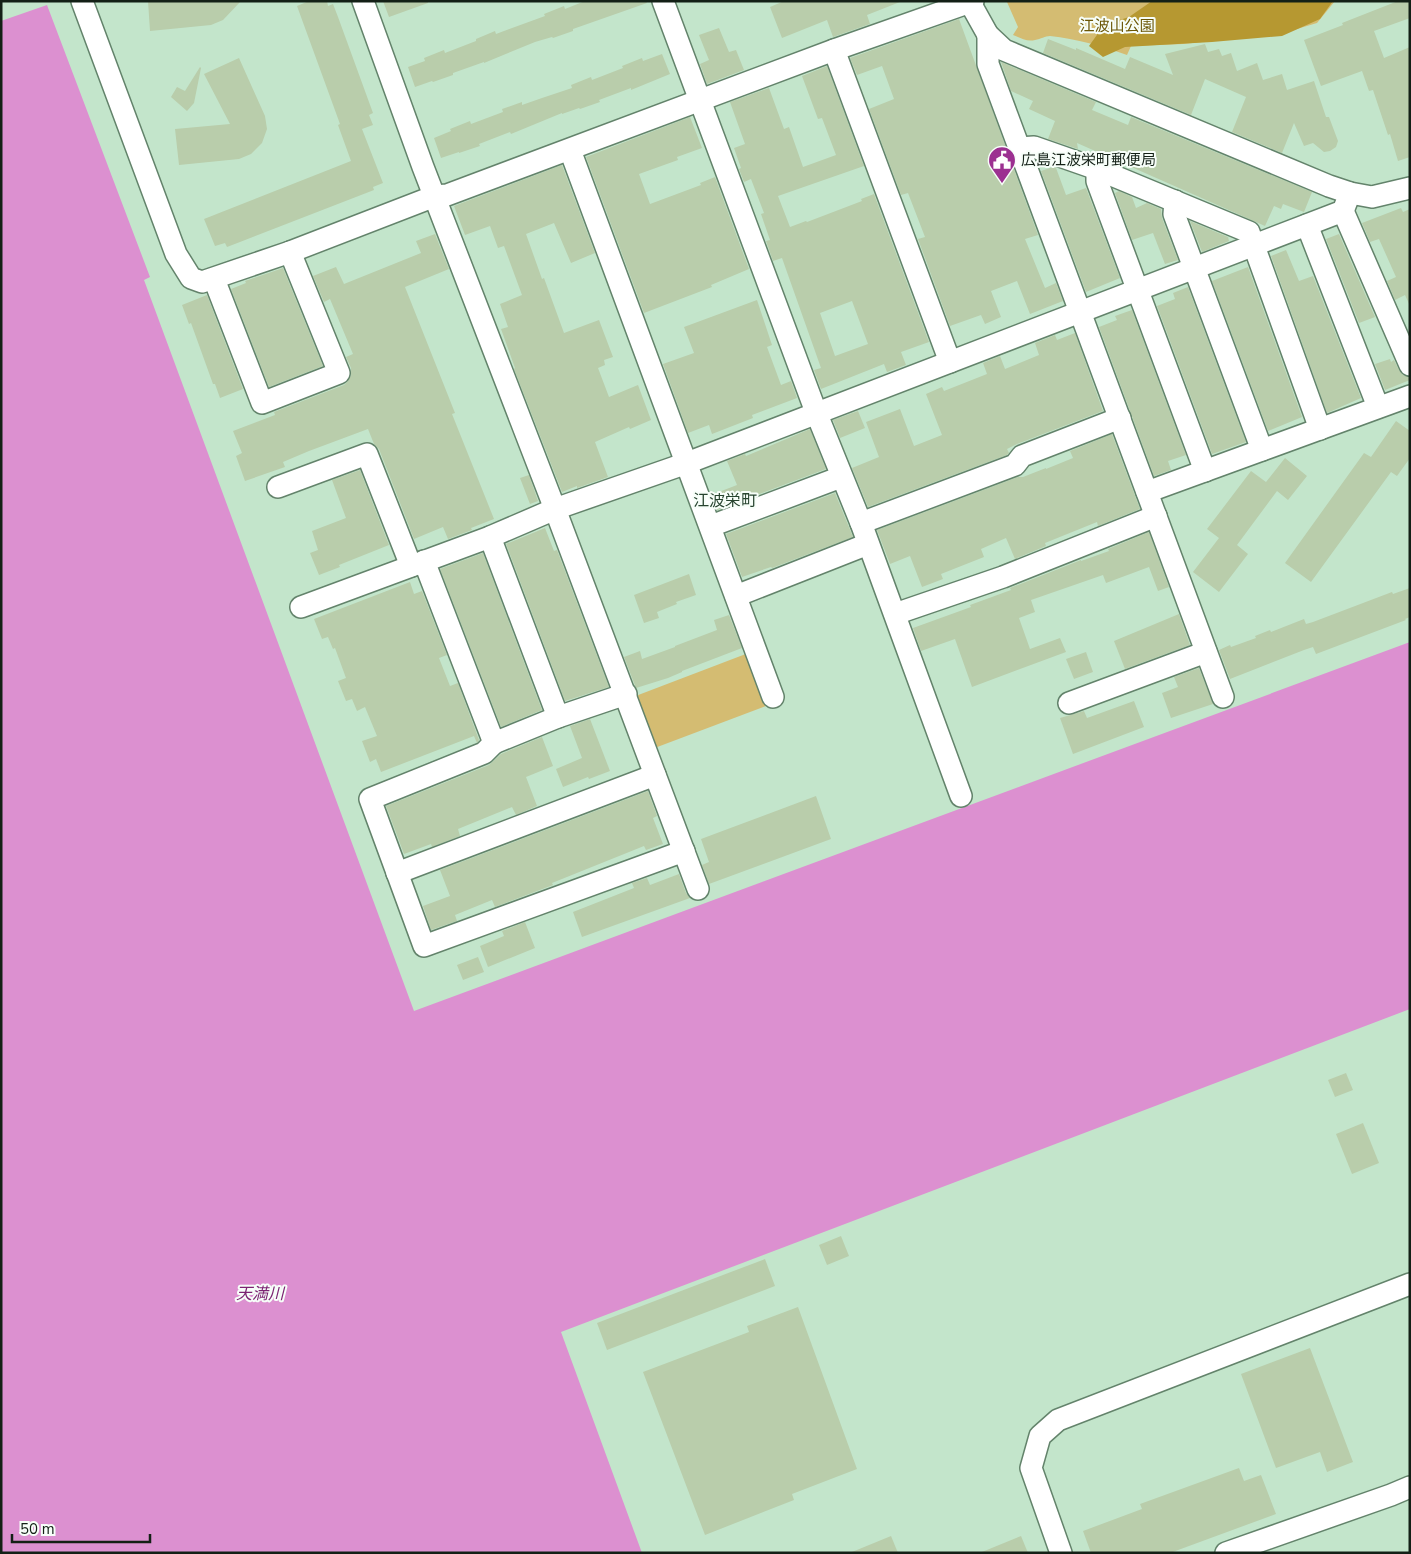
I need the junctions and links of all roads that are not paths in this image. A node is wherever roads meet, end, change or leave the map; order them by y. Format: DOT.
graph roads {
  1 [pos="82,1"];
  2 [pos="363,1"];
  3 [pos="663,1"];
  4 [pos="970,2"];
  5 [pos="988,35"];
  6 [pos="834,50"];
  7 [pos="699,101"];
  8 [pos="1019,148"];
  9 [pos="570,150"];
  10 [pos="1097,169"];
  11 [pos="1410,188"];
  12 [pos="435,196"];
  13 [pos="1175,201"];
  14 [pos="1347,202"];
  15 [pos="1307,225"];
  16 [pos="1254,245"];
  17 [pos="290,252"];
  18 [pos="1194,268"];
  19 [pos="214,279"];
  20 [pos="1139,289"];
  21 [pos="1081,312"];
  22 [pos="950,362"];
  23 [pos="1410,365"];
  24 [pos="1410,396"];
  25 [pos="1378,407"];
  26 [pos="816,412"];
  27 [pos="1120,418"];
  28 [pos="1320,429"];
  29 [pos="1262,450"];
  30 [pos="687,463"];
  31 [pos="1205,471"];
  32 [pos="841,477"];
  33 [pos="278,487"];
  34 [pos="1148,492"];
  35 [pos="555,508"];
  36 [pos="1156,516"];
  37 [pos="861,523"];
  38 [pos="711,526"];
  39 [pos="490,537"];
  40 [pos="868,544"];
  41 [pos="417,564"];
  42 [pos="736,596"];
  43 [pos="301,607"];
  44 [pos="895,614"];
  45 [pos="1206,652"];
  46 [pos="626,694"];
  47 [pos="774,697"];
  48 [pos="1223,697"];
  49 [pos="1070,703"];
  50 [pos="558,717"];
  51 [pos="494,743"];
  52 [pos="655,775"];
  53 [pos="962,796"];
  54 [pos="684,852"];
  55 [pos="397,872"];
  56 [pos="698,889"];
  57 [pos="1410,1284"];
  58 [pos="1410,1487"];
  59 [pos="1061,1553"];
  60 [pos="1226,1553"];
  1 -- 19 [label="street"];
  2 -- 12 [label="street"];
  3 -- 7 [label="street"];
  4 -- 5 [label="street"];
  4 -- 6 [label="street"];
  5 -- 8 [label="street"];
  5 -- 14 [label="street"];
  6 -- 7 [label="street"];
  6 -- 22 [label="street"];
  7 -- 9 [label="street"];
  7 -- 26 [label="street"];
  8 -- 10 [label="street"];
  8 -- 21 [label="street"];
  9 -- 12 [label="street"];
  9 -- 30 [label="street"];
  10 -- 13 [label="street"];
  10 -- 20 [label="street"];
  11 -- 14 [label="street"];
  12 -- 17 [label="street"];
  12 -- 35 [label="street"];
  13 -- 16 [label="street"];
  13 -- 18 [label="street"];
  14 -- 15 [label="street"];
  14 -- 23 [label="street"];
  15 -- 16 [label="street"];
  15 -- 25 [label="street"];
  16 -- 18 [label="street"];
  16 -- 28 [label="street"];
  17 -- 19 [label="street"];
  17 -- 19 [label="street"];
  18 -- 20 [label="street"];
  18 -- 29 [label="street"];
  20 -- 21 [label="street"];
  20 -- 31 [label="street"];
  21 -- 22 [label="street"];
  21 -- 27 [label="street"];
  22 -- 26 [label="street"];
  24 -- 25 [label="street"];
  25 -- 28 [label="street"];
  26 -- 30 [label="street"];
  26 -- 32 [label="street"];
  27 -- 34 [label="street"];
  27 -- 37 [label="street"];
  28 -- 29 [label="street"];
  29 -- 31 [label="street"];
  30 -- 35 [label="street"];
  30 -- 38 [label="street"];
  31 -- 34 [label="street"];
  32 -- 37 [label="street"];
  32 -- 38 [label="street"];
  33 -- 41 [label="street"];
  34 -- 36 [label="street"];
  35 -- 39 [label="street"];
  35 -- 46 [label="street"];
  36 -- 44 [label="street"];
  36 -- 45 [label="street"];
  37 -- 40 [label="street"];
  38 -- 42 [label="street"];
  39 -- 41 [label="street"];
  39 -- 50 [label="street"];
  40 -- 42 [label="street"];
  40 -- 44 [label="street"];
  41 -- 43 [label="street"];
  41 -- 51 [label="street"];
  42 -- 47 [label="street"];
  44 -- 53 [label="street"];
  45 -- 48 [label="street"];
  45 -- 49 [label="street"];
  46 -- 50 [label="street"];
  46 -- 52 [label="street"];
  50 -- 51 [label="street"];
  51 -- 55 [label="street"];
  52 -- 54 [label="street"];
  52 -- 55 [label="street"];
  54 -- 55 [label="street"];
  54 -- 56 [label="street"];
  57 -- 59 [label="street"];
  58 -- 60 [label="street"];
}
